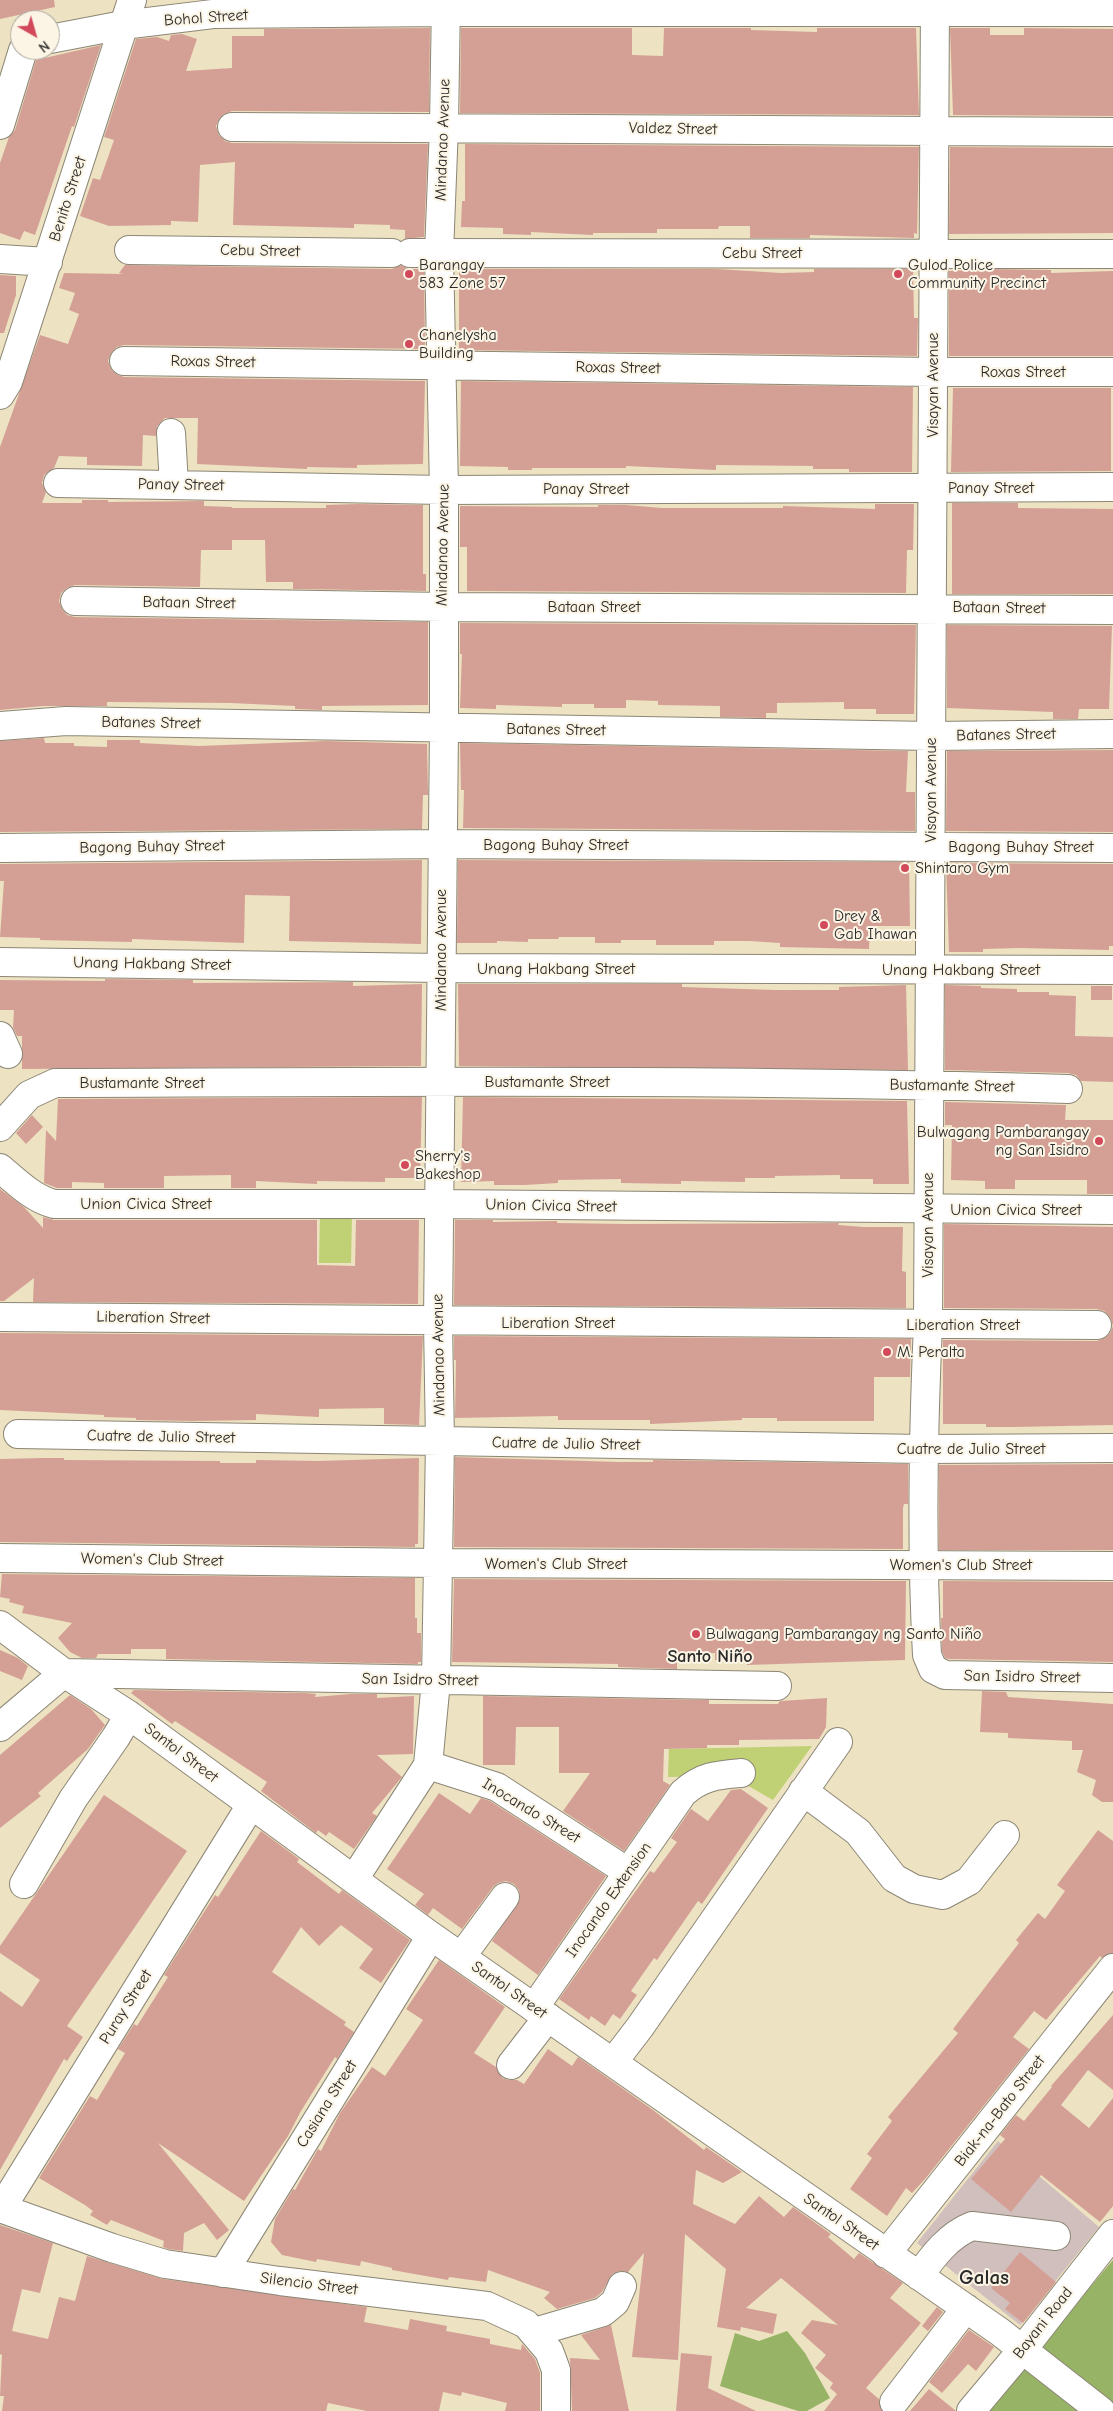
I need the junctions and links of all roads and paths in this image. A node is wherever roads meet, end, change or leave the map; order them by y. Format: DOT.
graph roads {
  1 [pos="132,0"];
  2 [pos="445,6"];
  3 [pos="935,6"];
  4 [pos="1113,12"];
  5 [pos="123,25"];
  6 [pos="60,38"];
  7 [pos="21,60"];
  8 [pos="0,125"];
  9 [pos="444,126"];
  10 [pos="232,127"];
  11 [pos="935,131"];
  12 [pos="1113,132"];
  13 [pos="129,250"];
  14 [pos="934,252"];
  15 [pos="439,253"];
  16 [pos="1113,254"];
  17 [pos="0,259"];
  18 [pos="48,262"];
  19 [pos="124,361"];
  20 [pos="442,365"];
  21 [pos="933,372"];
  22 [pos="1113,372"];
  23 [pos="0,395"];
  24 [pos="171,433"];
  25 [pos="58,483"];
  26 [pos="174,485"];
  27 [pos="1113,487"];
  28 [pos="932,489"];
  29 [pos="444,490"];
  30 [pos="75,601"];
  31 [pos="442,606"];
  32 [pos="932,608"];
  33 [pos="1113,610"];
  34 [pos="0,726"];
  35 [pos="444,728"];
  36 [pos="1113,734"];
  37 [pos="931,736"];
  38 [pos="442,844"];
  39 [pos="930,847"];
  40 [pos="0,848"];
  41 [pos="1113,848"];
  42 [pos="0,962"];
  43 [pos="441,968"];
  44 [pos="1113,970"];
  45 [pos="930,971"];
  46 [pos="440,1082"];
  47 [pos="929,1085"];
  48 [pos="1068,1089"];
  49 [pos="0,1127"];
  50 [pos="0,1168"];
  51 [pos="439,1204"];
  52 [pos="928,1209"];
  53 [pos="1113,1210"];
  54 [pos="9,1317"];
  55 [pos="438,1322"];
  56 [pos="928,1325"];
  57 [pos="1087,1325"];
  58 [pos="18,1434"];
  59 [pos="440,1442"];
  60 [pos="1113,1448"];
  61 [pos="922,1449"];
  62 [pos="0,1558"];
  63 [pos="437,1564"];
  64 [pos="922,1564"];
  65 [pos="1113,1566"];
  66 [pos="0,1625"];
  67 [pos="933,1669"];
  68 [pos="64,1673"];
  69 [pos="1113,1678"];
  70 [pos="436,1681"];
  71 [pos="777,1686"];
  72 [pos="129,1715"];
  73 [pos="0,1727"];
  74 [pos="838,1742"];
  75 [pos="428,1765"];
  76 [pos="741,1773"];
  77 [pos="803,1791"];
  78 [pos="251,1805"];
  79 [pos="1005,1835"];
  80 [pos="628,1872"];
  81 [pos="354,1879"];
  82 [pos="24,1884"];
  83 [pos="505,1897"];
  84 [pos="431,1936"];
  85 [pos="461,1957"];
  86 [pos="1113,1968"];
  87 [pos="541,2012"];
  88 [pos="614,2061"];
  89 [pos="511,2065"];
  90 [pos="0,2208"];
  91 [pos="1113,2234"];
  92 [pos="1056,2236"];
  93 [pos="886,2254"];
  94 [pos="223,2273"];
  95 [pos="919,2276"];
  96 [pos="622,2286"];
  97 [pos="966,2308"];
  98 [pos="535,2332"];
  99 [pos="1023,2349"];
  100 [pos="894,2402"];
  101 [pos="556,2411"];
  102 [pos="971,2411"];
  103 [pos="1101,2411"];
  1 -- 5 [label="street, Benito Street"];
  2 -- 3 [label="street, Bohol Street"];
  2 -- 5 [label="street, Bohol Street"];
  2 -- 9 [label="street, Mindanao Avenue"];
  3 -- 4 [label="street, Bohol Street"];
  3 -- 11 [label="street, Visayan Avenue"];
  5 -- 6 [label="street, Bohol Street"];
  5 -- 18 [label="street, Benito Street"];
  7 -- 8 [label="street"];
  9 -- 10 [label="street, Valdez Street"];
  9 -- 11 [label="street, Valdez Street"];
  9 -- 15 [label="street, Mindanao Avenue"];
  11 -- 12 [label="street, Valdez Street"];
  11 -- 14 [label="street, Visayan Avenue"];
  13 -- 15 [label="street, Cebu Street"];
  14 -- 15 [label="street, Cebu Street"];
  14 -- 16 [label="street, Cebu Street"];
  14 -- 21 [label="street, Visayan Avenue"];
  15 -- 20 [label="street, Mindanao Avenue"];
  17 -- 18 [label="street"];
  18 -- 23 [label="street, Benito Street"];
  19 -- 20 [label="street, Roxas Street"];
  20 -- 21 [label="street, Roxas Street"];
  20 -- 29 [label="street, Mindanao Avenue"];
  21 -- 22 [label="street, Roxas Street"];
  21 -- 28 [label="street, Visayan Avenue"];
  24 -- 26 [label="street"];
  25 -- 26 [label="street, Panay Street"];
  26 -- 29 [label="street, Panay Street"];
  27 -- 28 [label="street, Panay Street"];
  28 -- 29 [label="street, Panay Street"];
  28 -- 32 [label="street, Visayan Avenue"];
  29 -- 31 [label="street, Mindanao Avenue"];
  30 -- 31 [label="street, Bataan Street"];
  31 -- 32 [label="street, Bataan Street"];
  31 -- 35 [label="street, Mindanao Avenue"];
  32 -- 33 [label="street, Bataan Street"];
  32 -- 37 [label="street, Visayan Avenue"];
  34 -- 35 [label="street, Batanes Street"];
  35 -- 37 [label="street, Batanes Street"];
  35 -- 38 [label="street, Mindanao Avenue"];
  36 -- 37 [label="street, Batanes Street"];
  37 -- 39 [label="street, Visayan Avenue"];
  38 -- 39 [label="street, Bagong Buhay Street"];
  38 -- 40 [label="street, Bagong Buhay Street"];
  38 -- 43 [label="street, Mindanao Avenue"];
  39 -- 41 [label="street, Bagong Buhay Street"];
  39 -- 45 [label="street, Visayan Avenue"];
  42 -- 43 [label="street, Unang Hakbang Street"];
  43 -- 45 [label="street, Unang Hakbang Street"];
  43 -- 46 [label="street, Mindanao Avenue"];
  44 -- 45 [label="street, Unang Hakbang Street"];
  45 -- 47 [label="street, Visayan Avenue"];
  46 -- 47 [label="street, Bustamante Street"];
  46 -- 49 [label="street, Bustamante Street"];
  46 -- 51 [label="street, Mindanao Avenue"];
  47 -- 48 [label="street, Bustamante Street"];
  47 -- 52 [label="street, Visayan Avenue"];
  50 -- 51 [label="street, Union Civica Street"];
  51 -- 52 [label="street, Union Civica Street"];
  51 -- 55 [label="street, Mindanao Avenue"];
  52 -- 53 [label="street, Union Civica Street"];
  52 -- 56 [label="street, Visayan Avenue"];
  54 -- 55 [label="street, Liberation Street"];
  55 -- 56 [label="street, Liberation Street"];
  55 -- 59 [label="street, Mindanao Avenue"];
  56 -- 57 [label="street, Liberation Street"];
  56 -- 61 [label="street, Visayan Avenue"];
  58 -- 59 [label="street, Cuatre de Julio Street"];
  59 -- 61 [label="street, Cuatre de Julio Street"];
  59 -- 63 [label="street, Mindanao Avenue"];
  60 -- 61 [label="street, Cuatre de Julio Street"];
  61 -- 64 [label="street, Visayan Avenue"];
  62 -- 63 [label="street, Women's Club Street"];
  63 -- 64 [label="street, Women's Club Street"];
  63 -- 70 [label="street, Mindanao Avenue"];
  64 -- 65 [label="street, Women's Club Street"];
  64 -- 67 [label="street, Visayan Avenue"];
  66 -- 68 [label="street, Santol Street"];
  67 -- 69 [label="street, San Isidro Street"];
  68 -- 70 [label="street, San Isidro Street"];
  68 -- 72 [label="street, Santol Street"];
  68 -- 73 [label="street"];
  70 -- 71 [label="street, San Isidro Street"];
  70 -- 75 [label="street, Mindanao Avenue"];
  72 -- 78 [label="street, Santol Street"];
  72 -- 82 [label="street"];
  74 -- 77 [label="street"];
  75 -- 80 [label="street, Inocando Street"];
  75 -- 81 [label="street, Mindanao Avenue"];
  76 -- 80 [label="street, Inocando Extension"];
  77 -- 79 [label="street"];
  77 -- 88 [label="street"];
  78 -- 81 [label="street, Santol Street"];
  78 -- 90 [label="street, Puray Street"];
  80 -- 87 [label="street, Inocando Extension"];
  81 -- 84 [label="street, Santol Street"];
  83 -- 85 [label="street"];
  84 -- 85 [label="street, Santol Street"];
  84 -- 94 [label="street, Casiana Street"];
  85 -- 87 [label="street, Santol Street"];
  86 -- 93 [label="street, Biak-na-Bato Street"];
  87 -- 88 [label="street, Santol Street"];
  87 -- 89 [label="street, Inocando Extension"];
  88 -- 93 [label="street, Santol Street"];
  90 -- 94 [label="street, Silencio Street"];
  91 -- 99 [label="street, Bayani Road"];
  92 -- 95 [label="street"];
  93 -- 95 [label="street, Santol Street"];
  94 -- 98 [label="street, Silencio Street"];
  95 -- 97 [label="street, Santol Street"];
  96 -- 98 [label="street"];
  97 -- 99 [label="street, Santol Street"];
  97 -- 100 [label="street"];
  98 -- 101 [label="street, Silencio Street"];
  99 -- 102 [label="street, Bayani Road"];
  99 -- 103 [label="street, Santol Street"];
}
